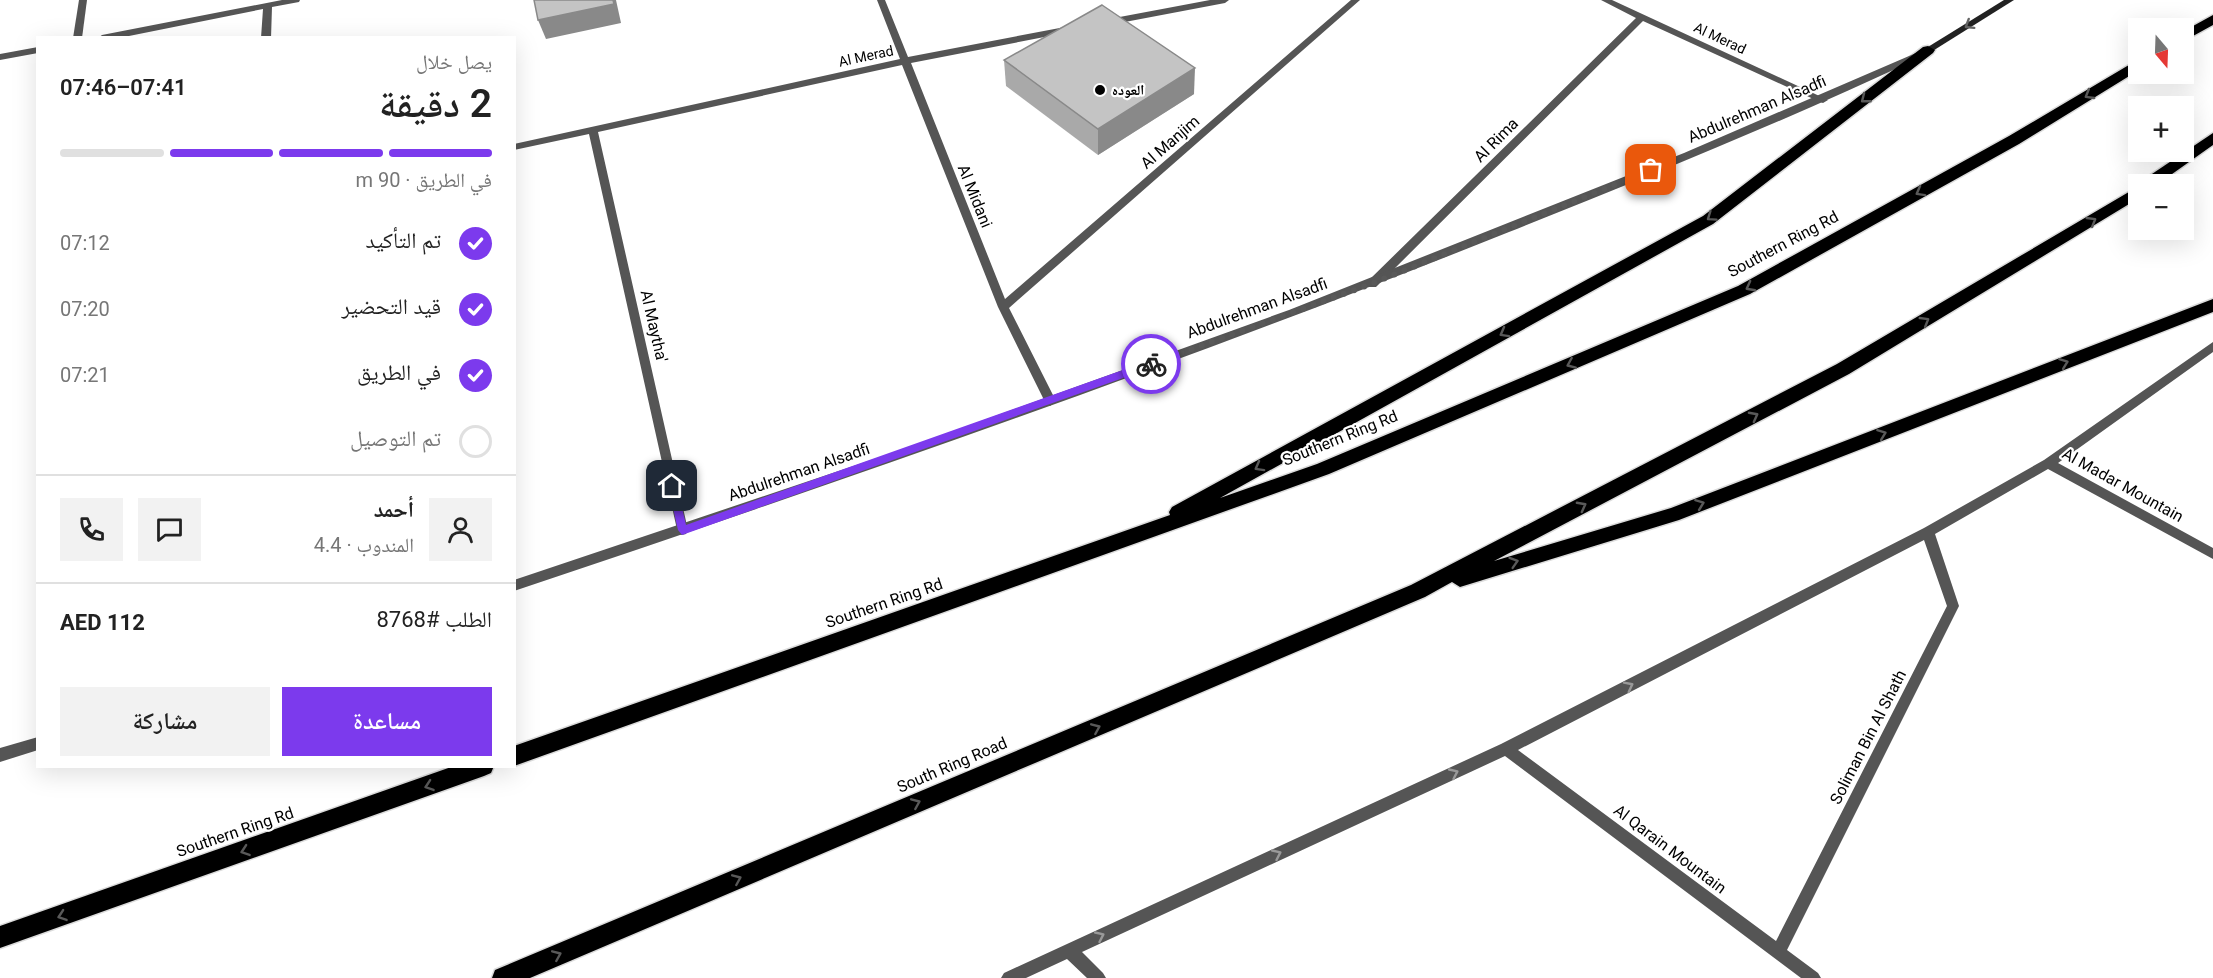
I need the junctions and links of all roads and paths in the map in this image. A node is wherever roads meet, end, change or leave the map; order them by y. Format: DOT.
graph roads {
  1 [pos="83,0"];
  2 [pos="297,0"];
  3 [pos="881,0"];
  4 [pos="1224,0"];
  5 [pos="1356,0"];
  6 [pos="1605,0"];
  7 [pos="2010,0"];
  8 [pos="268,6"];
  9 [pos="1642,17"];
  10 [pos="2213,19"];
  11 [pos="1099,24"];
  12 [pos="1076,28"];
  13 [pos="2194,31"];
  14 [pos="77,36"];
  15 [pos="112,36"];
  16 [pos="266,36"];
  17 [pos="36,50"];
  18 [pos="1928,50"];
  19 [pos="0,57"];
  20 [pos="905,61"];
  21 [pos="2128,71"];
  22 [pos="1823,100"];
  23 [pos="592,129"];
  24 [pos="2213,138"];
  25 [pos="516,147"];
  26 [pos="2162,174"];
  27 [pos="2128,198"];
  28 [pos="1371,284"];
  29 [pos="2213,305"];
  30 [pos="1003,307"];
  31 [pos="2213,346"];
  32 [pos="1050,401"];
  33 [pos="2048,463"];
  34 [pos="682,530"];
  35 [pos="1928,532"];
  36 [pos="1129,539"];
  37 [pos="2213,554"];
  38 [pos="516,585"];
  39 [pos="1418,591"];
  40 [pos="36,743"];
  41 [pos="1506,749"];
  42 [pos="0,755"];
  43 [pos="516,755"];
  44 [pos="478,768"];
  45 [pos="0,937"];
  46 [pos="1069,950"];
  47 [pos="1778,952"];
  48 [pos="503,978"];
  49 [pos="1009,978"];
  50 [pos="1098,978"];
  51 [pos="1812,978"];
  1 -- 14 [label="street"];
  2 -- 8 [label="street"];
  3 -- 20 [label="street, Al Midani"];
  4 -- 11 [label="street"];
  5 -- 30 [label="street, Al Manjim"];
  6 -- 9 [label="street, Al Merad"];
  7 -- 18 [label="main road, one-way"];
  8 -- 15 [label="street"];
  8 -- 16 [label="street"];
  9 -- 22 [label="street, Al Merad"];
  9 -- 28 [label="street, Al Rima"];
  10 -- 13 [label="highway"];
  12 -- 20 [label="street, Al Merad"];
  17 -- 19 [label="street"];
  18 -- 22 [label="street, Abdulrehman Alsadfi"];
  18 -- 36 [label="highway, one-way"];
  20 -- 23 [label="street, Al Merad"];
  20 -- 30 [label="street, Al Midani"];
  21 -- 36 [label="highway, Southern Ring Rd, one-way"];
  22 -- 28 [label="street, Abdulrehman Alsadfi"];
  23 -- 25 [label="street, Al Merad"];
  23 -- 34 [label="street, Al Maytha'"];
  24 -- 26 [label="highway"];
  39 -- 27 [label="highway, one-way"];
  28 -- 32 [label="street, Abdulrehman Alsadfi"];
  39 -- 29 [label="highway, one-way"];
  30 -- 32 [label="street, Al Midani"];
  31 -- 33 [label="street"];
  32 -- 34 [label="street, Abdulrehman Alsadfi"];
  33 -- 35 [label="street"];
  33 -- 37 [label="street, Al Madar Mountain"];
  34 -- 38 [label="street, Abdulrehman Alsadfi"];
  41 -- 35 [label="street, one-way"];
  35 -- 47 [label="street, Soliman Bin Al Shath"];
  36 -- 43 [label="highway, Southern Ring Rd"];
  48 -- 39 [label="highway, South Ring Road, one-way"];
  40 -- 42 [label="street"];
  46 -- 41 [label="street, one-way"];
  41 -- 47 [label="street, Al Qarain Mountain"];
  44 -- 45 [label="highway, Southern Ring Rd, one-way"];
  46 -- 49 [label="street"];
  46 -- 50 [label="street"];
  47 -- 51 [label="street, Al Qarain Mountain"];
}
